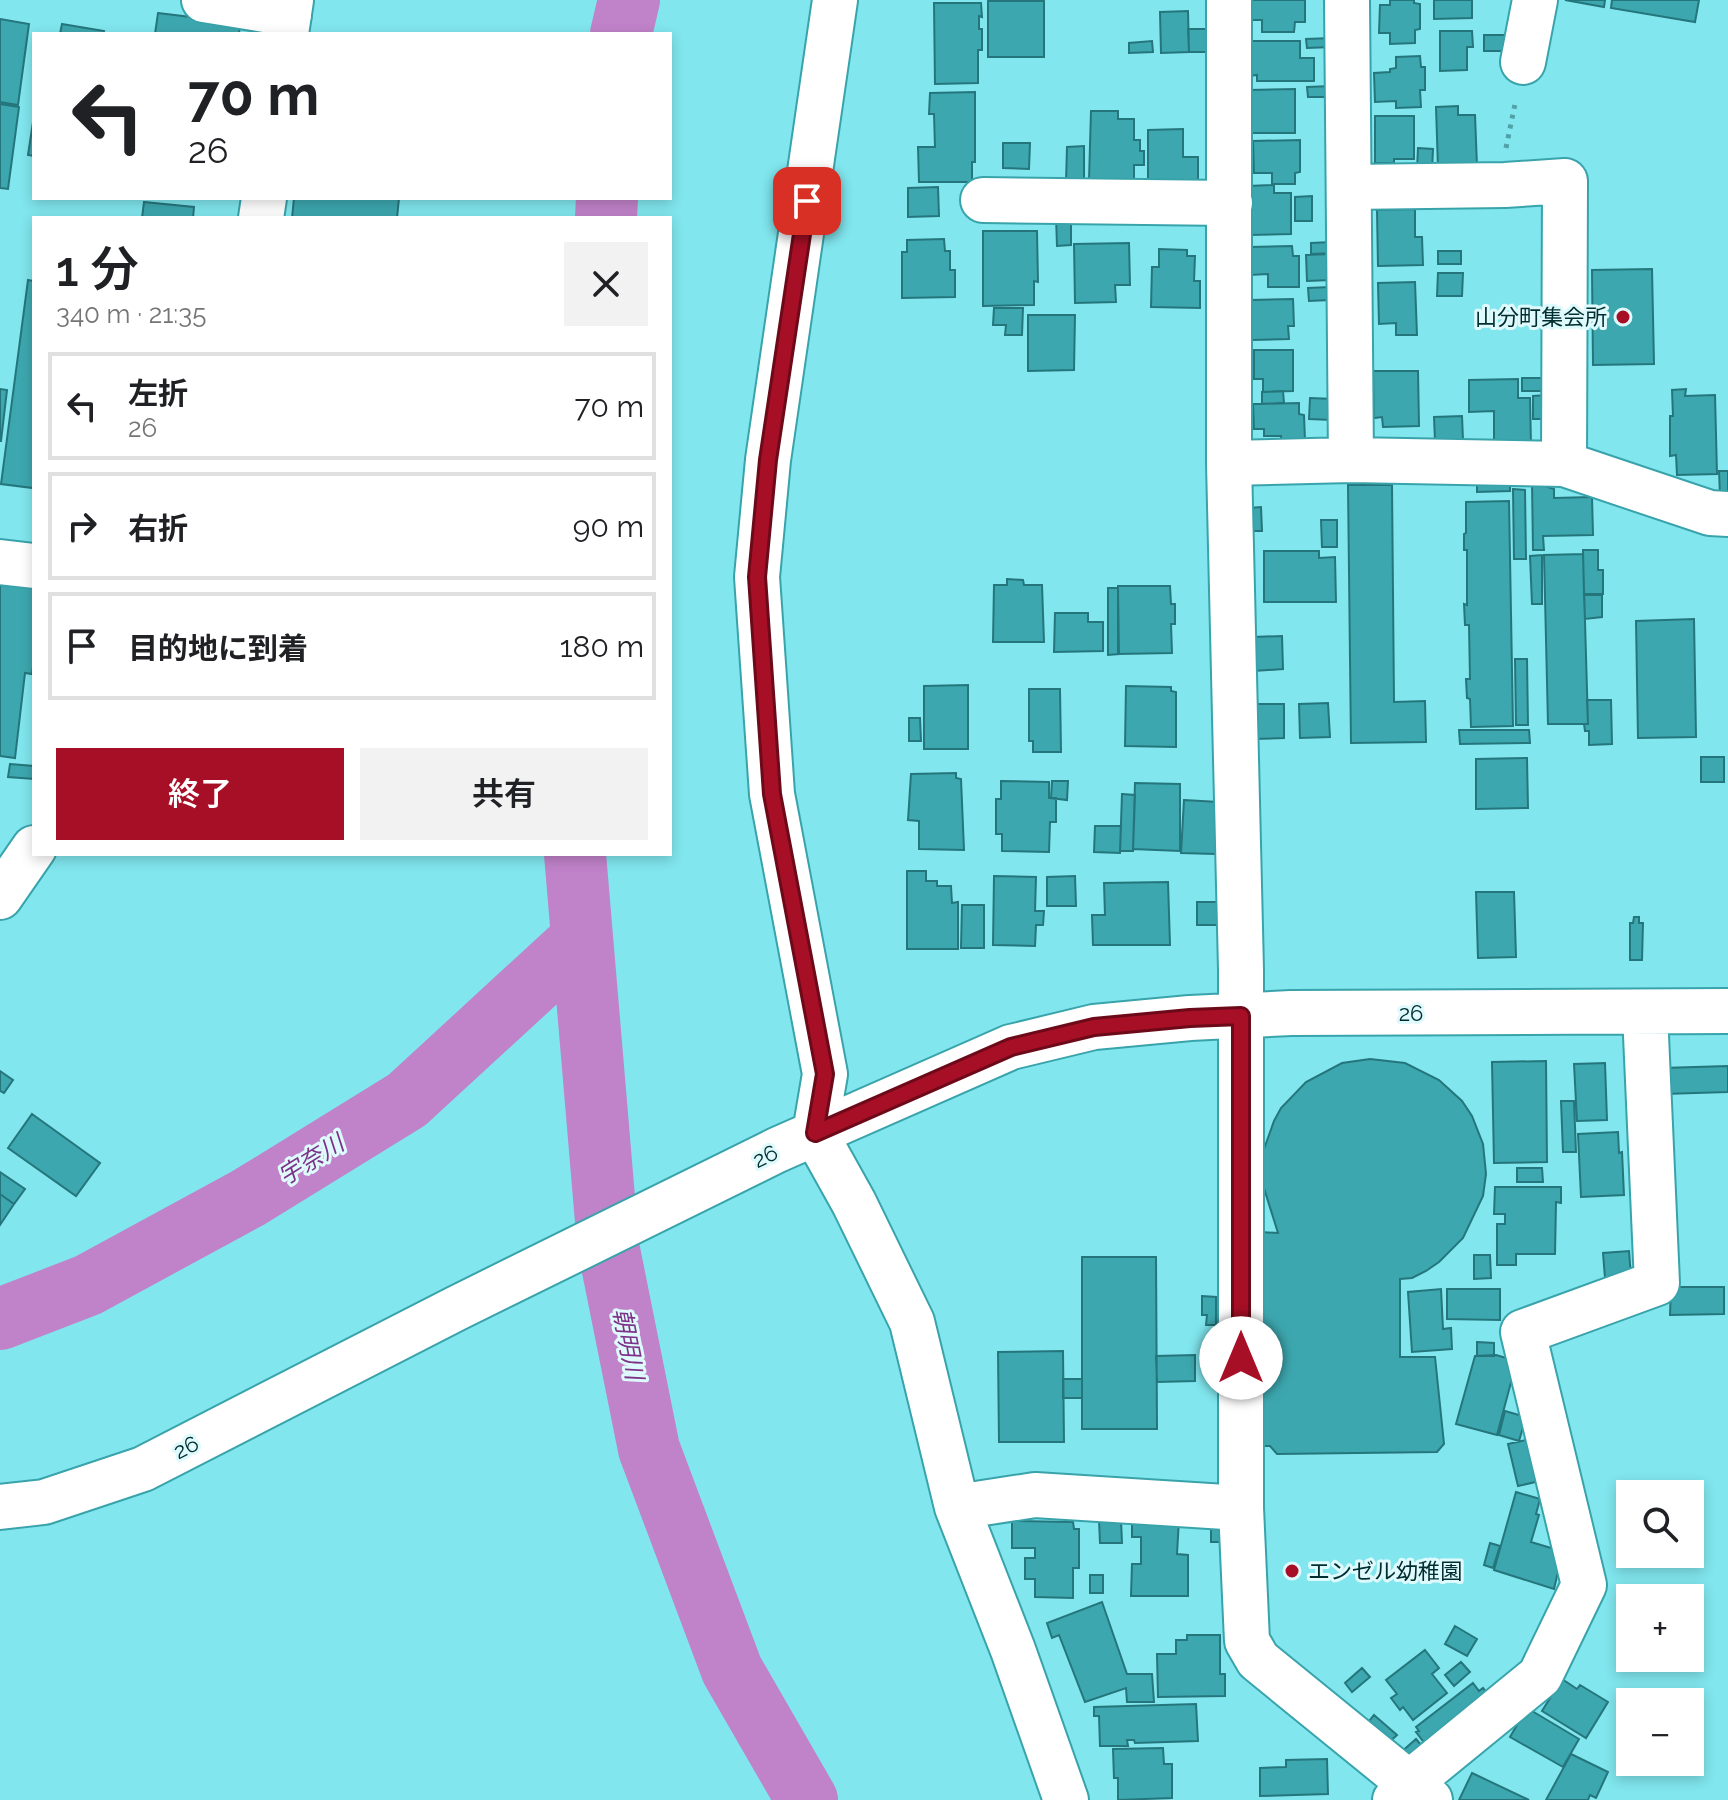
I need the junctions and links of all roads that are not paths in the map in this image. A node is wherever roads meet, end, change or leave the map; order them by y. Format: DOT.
graph roads {
  1 [pos="204,0"];
  2 [pos="835,0"];
  3 [pos="1229,0"];
  4 [pos="1347,0"];
  5 [pos="1535,0"];
  6 [pos="289,16"];
  7 [pos="1523,62"];
  8 [pos="1349,187"];
  9 [pos="983,200"];
  10 [pos="1230,203"];
  11 [pos="1351,460"];
  12 [pos="1229,463"];
  13 [pos="1564,464"];
  14 [pos="1728,514"];
  15 [pos="0,562"];
  16 [pos="32,566"];
  17 [pos="32,851"];
  18 [pos="0,897"];
  19 [pos="1728,1011"];
  20 [pos="1645,1013"];
  21 [pos="1241,1016"];
  22 [pos="796,1141"];
  23 [pos="0,1507"];
  24 [pos="957,1507"];
  25 [pos="1241,1508"];
  26 [pos="1411,1795"];
  27 [pos="1066,1800"];
  1 -- 6 [label="street"];
  2 -- 22 [label="street"];
  3 -- 10 [label="street"];
  4 -- 8 [label="street"];
  5 -- 7 [label="street"];
  8 -- 11 [label="street"];
  8 -- 13 [label="street"];
  9 -- 10 [label="street"];
  10 -- 12 [label="street"];
  11 -- 12 [label="street"];
  11 -- 13 [label="street"];
  12 -- 21 [label="street"];
  13 -- 14 [label="street"];
  15 -- 16 [label="street"];
  17 -- 18 [label="street"];
  19 -- 20 [label="street, 26"];
  20 -- 21 [label="street, 26"];
  20 -- 26 [label="street"];
  21 -- 22 [label="street, 26"];
  21 -- 25 [label="street"];
  22 -- 23 [label="street, 26"];
  22 -- 24 [label="street"];
  24 -- 25 [label="street"];
  24 -- 27 [label="street"];
  25 -- 26 [label="street"];
}
